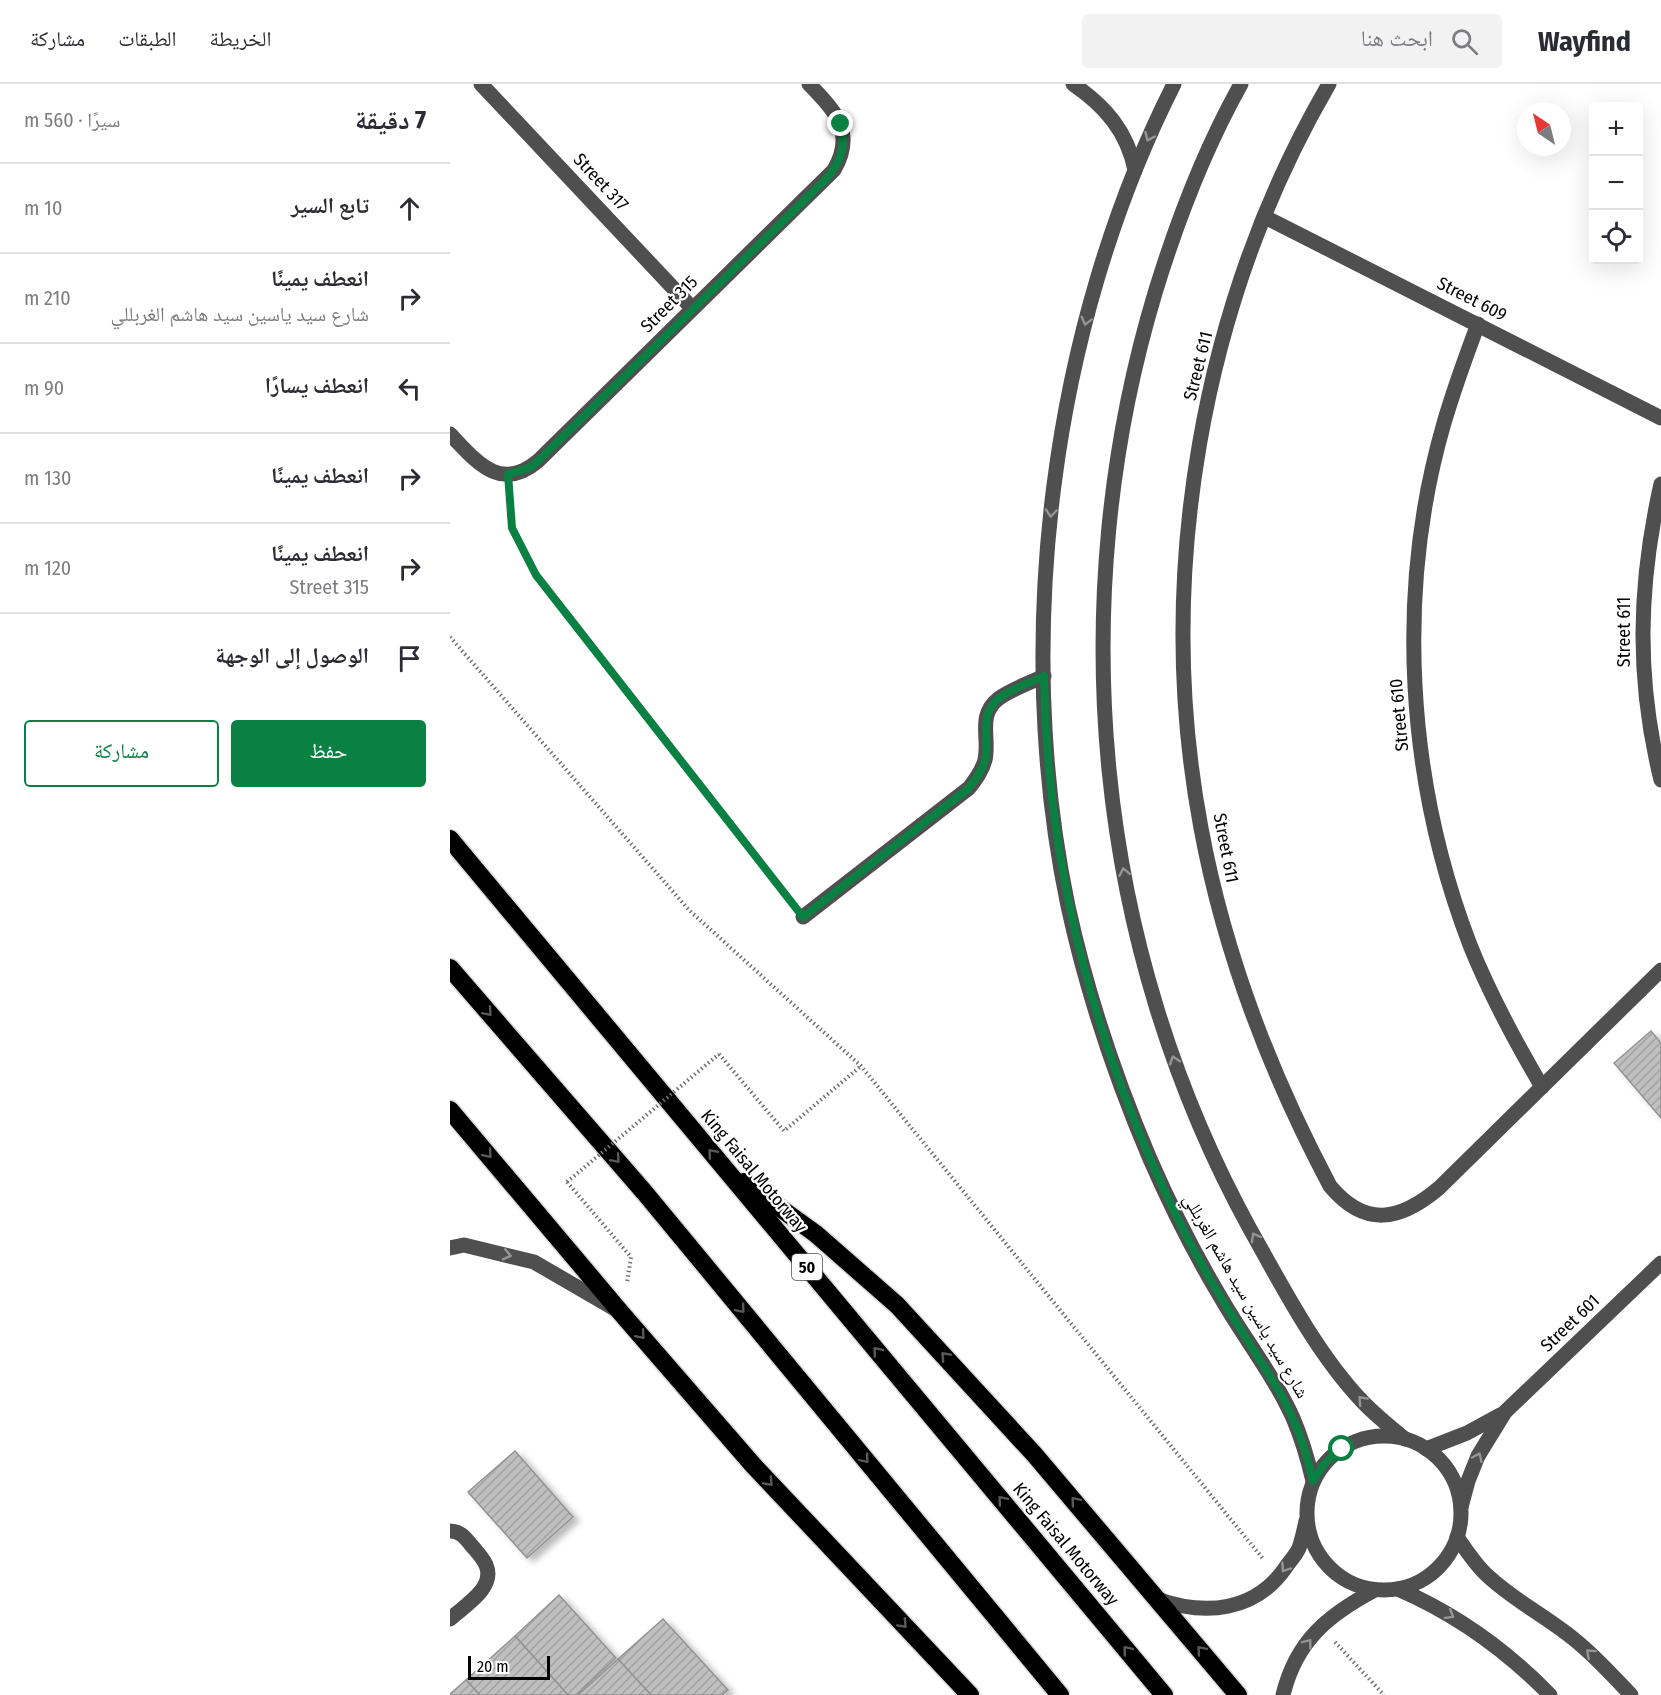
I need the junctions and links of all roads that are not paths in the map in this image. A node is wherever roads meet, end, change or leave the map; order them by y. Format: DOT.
graph roads {
  1 [pos="481,84"];
  2 [pos="809,84"];
  3 [pos="1073,84"];
  4 [pos="1174,84"];
  5 [pos="1241,84"];
  6 [pos="1329,84"];
  7 [pos="1135,170"];
  8 [pos="1265,217"];
  9 [pos="692,308"];
  10 [pos="1478,324"];
  11 [pos="1661,418"];
  12 [pos="450,434"];
  13 [pos="1661,484"];
  14 [pos="1044,676"];
  15 [pos="1661,780"];
  16 [pos="450,839"];
  17 [pos="803,917"];
  18 [pos="450,968"];
  19 [pos="1661,970"];
  20 [pos="1542,1087"];
  21 [pos="450,1110"];
  22 [pos="728,1172"];
  23 [pos="450,1248"];
  24 [pos="1661,1263"];
  25 [pos="622,1314"];
  26 [pos="1505,1412"];
  27 [pos="1405,1439"];
  28 [pos="1426,1449"];
  29 [pos="1313,1481"];
  30 [pos="1461,1507"];
  31 [pos="1308,1515"];
  32 [pos="450,1531"];
  33 [pos="1457,1537"];
  34 [pos="1398,1589"];
  35 [pos="1375,1590"];
  36 [pos="1157,1599"];
  37 [pos="450,1619"];
  38 [pos="970,1695"];
  39 [pos="1060,1695"];
  40 [pos="1164,1695"];
  41 [pos="1238,1695"];
  42 [pos="1283,1695"];
  43 [pos="1551,1695"];
  44 [pos="1631,1695"];
  1 -- 9 [label="street, Street 317"];
  2 -- 9 [label="street, Street 315"];
  3 -- 7 [label="street"];
  4 -- 7 [label="street, شارع سيد ياسين سيد هاشم الغربللي, one-way"];
  27 -- 5 [label="street, شارع سيد ياسين سيد هاشم الغربللي, one-way"];
  6 -- 8 [label="street, Street 611"];
  7 -- 14 [label="street, شارع سيد ياسين سيد هاشم الغربللي, one-way"];
  8 -- 10 [label="street, Street 609"];
  8 -- 20 [label="street, Street 611"];
  9 -- 12 [label="street, Street 315"];
  10 -- 11 [label="street, Street 609"];
  10 -- 20 [label="street, Street 610"];
  13 -- 15 [label="street, Street 611"];
  14 -- 17 [label="street"];
  14 -- 29 [label="street, شارع سيد ياسين سيد هاشم الغربللي"];
  22 -- 16 [label="highway, King Faisal Motorway / 50, one-way"];
  18 -- 39 [label="highway, one-way"];
  19 -- 20 [label="street, Street 611"];
  21 -- 25 [label="highway, one-way"];
  36 -- 22 [label="highway, one-way"];
  40 -- 22 [label="highway, King Faisal Motorway / 50, one-way"];
  23 -- 25 [label="street, one-way"];
  24 -- 26 [label="street, Street 601"];
  25 -- 38 [label="highway, one-way"];
  26 -- 28 [label="street, Street 601"];
  30 -- 26 [label="street, Street 601, one-way"];
  27 -- 28 [label="street"];
  27 -- 29 [label="street"];
  28 -- 30 [label="street"];
  29 -- 31 [label="street"];
  30 -- 33 [label="street"];
  31 -- 35 [label="street"];
  31 -- 36 [label="street, one-way"];
  32 -- 37 [label="street"];
  33 -- 34 [label="street"];
  44 -- 33 [label="street, one-way"];
  34 -- 35 [label="street"];
  34 -- 43 [label="street, one-way"];
  42 -- 35 [label="street, one-way"];
  41 -- 36 [label="highway, one-way"];
}
